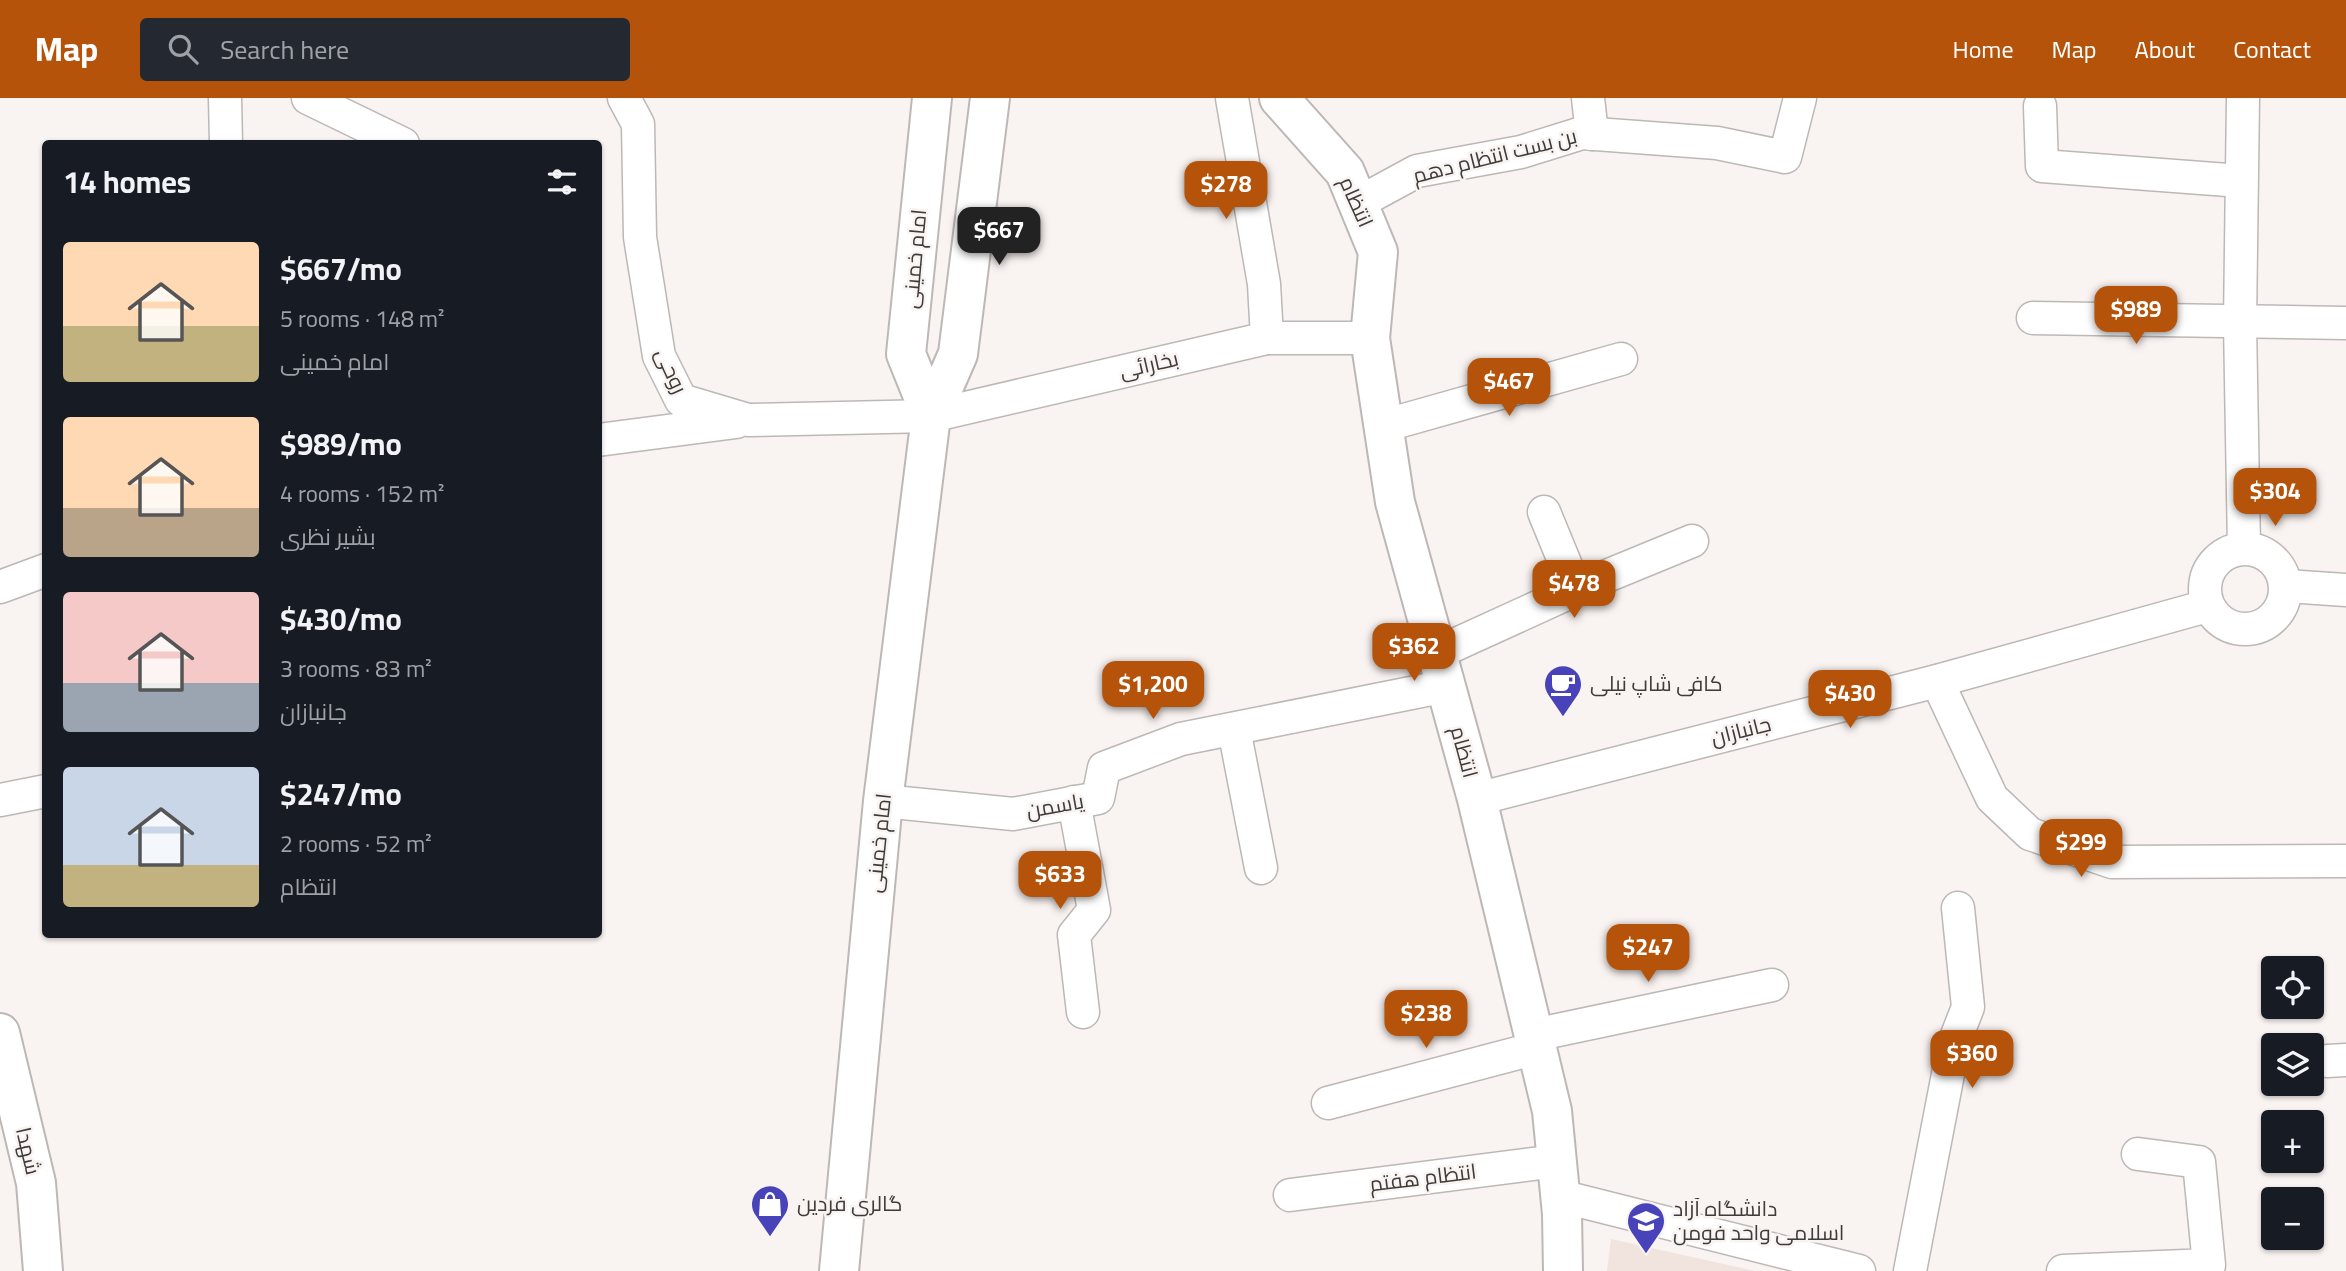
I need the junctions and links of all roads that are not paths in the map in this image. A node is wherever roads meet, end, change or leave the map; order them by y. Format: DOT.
graph roads {
  1 [pos="225,98"];
  2 [pos="308,98"];
  3 [pos="624,98"];
  4 [pos="932,98"];
  5 [pos="990,98"];
  6 [pos="1232,98"];
  7 [pos="1279,98"];
  8 [pos="1588,98"];
  9 [pos="1800,98"];
  10 [pos="2243,98"];
  11 [pos="2040,106"];
  12 [pos="1592,134"];
  13 [pos="226,140"];
  14 [pos="395,140"];
  15 [pos="2241,181"];
  16 [pos="1358,203"];
  17 [pos="2033,318"];
  18 [pos="2240,323"];
  19 [pos="2346,323"];
  20 [pos="1267,338"];
  21 [pos="1370,338"];
  22 [pos="1621,359"];
  23 [pos="931,416"];
  24 [pos="748,420"];
  25 [pos="1383,426"];
  26 [pos="602,439"];
  27 [pos="1544,512"];
  28 [pos="1692,541"];
  29 [pos="2244,548"];
  30 [pos="42,571"];
  31 [pos="2286,586"];
  32 [pos="0,587"];
  33 [pos="1576,590"];
  34 [pos="2346,590"];
  35 [pos="2207,606"];
  36 [pos="1441,669"];
  37 [pos="1937,681"];
  38 [pos="1234,729"];
  39 [pos="42,792"];
  40 [pos="1477,799"];
  41 [pos="0,800"];
  42 [pos="883,801"];
  43 [pos="1074,802"];
  44 [pos="2346,861"];
  45 [pos="1261,868"];
  46 [pos="1958,908"];
  47 [pos="1772,985"];
  48 [pos="1083,1012"];
  49 [pos="0,1033"];
  50 [pos="1536,1041"];
  51 [pos="1328,1102"];
  52 [pos="2138,1153"];
  53 [pos="1558,1179"];
  54 [pos="1290,1195"];
  55 [pos="43,1271"];
  56 [pos="839,1271"];
  57 [pos="1563,1271"];
  58 [pos="1859,1271"];
  59 [pos="1910,1271"];
  60 [pos="2063,1271"];
  1 -- 13 [label="street"];
  2 -- 14 [label="street"];
  3 -- 24 [label="street, روحی"];
  4 -- 23 [label="main road, امام خمینی"];
  5 -- 23 [label="main road, امام خمینی"];
  6 -- 20 [label="street"];
  7 -- 16 [label="main road, انتظام"];
  8 -- 12 [label="street"];
  9 -- 12 [label="street, بن بست انتظام دهم"];
  10 -- 15 [label="street"];
  11 -- 15 [label="street"];
  12 -- 16 [label="street, بن بست انتظام دهم"];
  15 -- 18 [label="street"];
  16 -- 21 [label="main road, انتظام"];
  17 -- 18 [label="street"];
  18 -- 19 [label="street"];
  18 -- 29 [label="street"];
  20 -- 21 [label="street, بخارائی"];
  20 -- 23 [label="street, بخارائی"];
  21 -- 25 [label="main road, انتظام"];
  22 -- 25 [label="street"];
  23 -- 24 [label="street, روحی"];
  23 -- 42 [label="main road, امام خمینی"];
  24 -- 26 [label="street"];
  25 -- 36 [label="main road, انتظام"];
  27 -- 33 [label="street"];
  28 -- 33 [label="street, یاسمن"];
  29 -- 31 [label="street"];
  29 -- 35 [label="street"];
  30 -- 32 [label="street"];
  31 -- 34 [label="street"];
  31 -- 35 [label="street"];
  33 -- 36 [label="street, یاسمن"];
  35 -- 37 [label="street, جانبازان"];
  36 -- 38 [label="street, یاسمن"];
  36 -- 40 [label="main road, انتظام"];
  37 -- 40 [label="street, جانبازان"];
  37 -- 44 [label="street"];
  38 -- 43 [label="street, یاسمن"];
  38 -- 45 [label="street"];
  39 -- 41 [label="street"];
  40 -- 50 [label="main road, انتظام"];
  42 -- 43 [label="street, یاسمن"];
  42 -- 56 [label="main road, امام خمینی"];
  43 -- 48 [label="street"];
  46 -- 59 [label="street"];
  47 -- 50 [label="street"];
  49 -- 55 [label="main road, شهدا"];
  50 -- 51 [label="street"];
  50 -- 53 [label="main road, انتظام"];
  52 -- 60 [label="street"];
  53 -- 54 [label="street, انتظام هفتم"];
  53 -- 57 [label="main road, انتظام"];
  53 -- 58 [label="street"];
}
